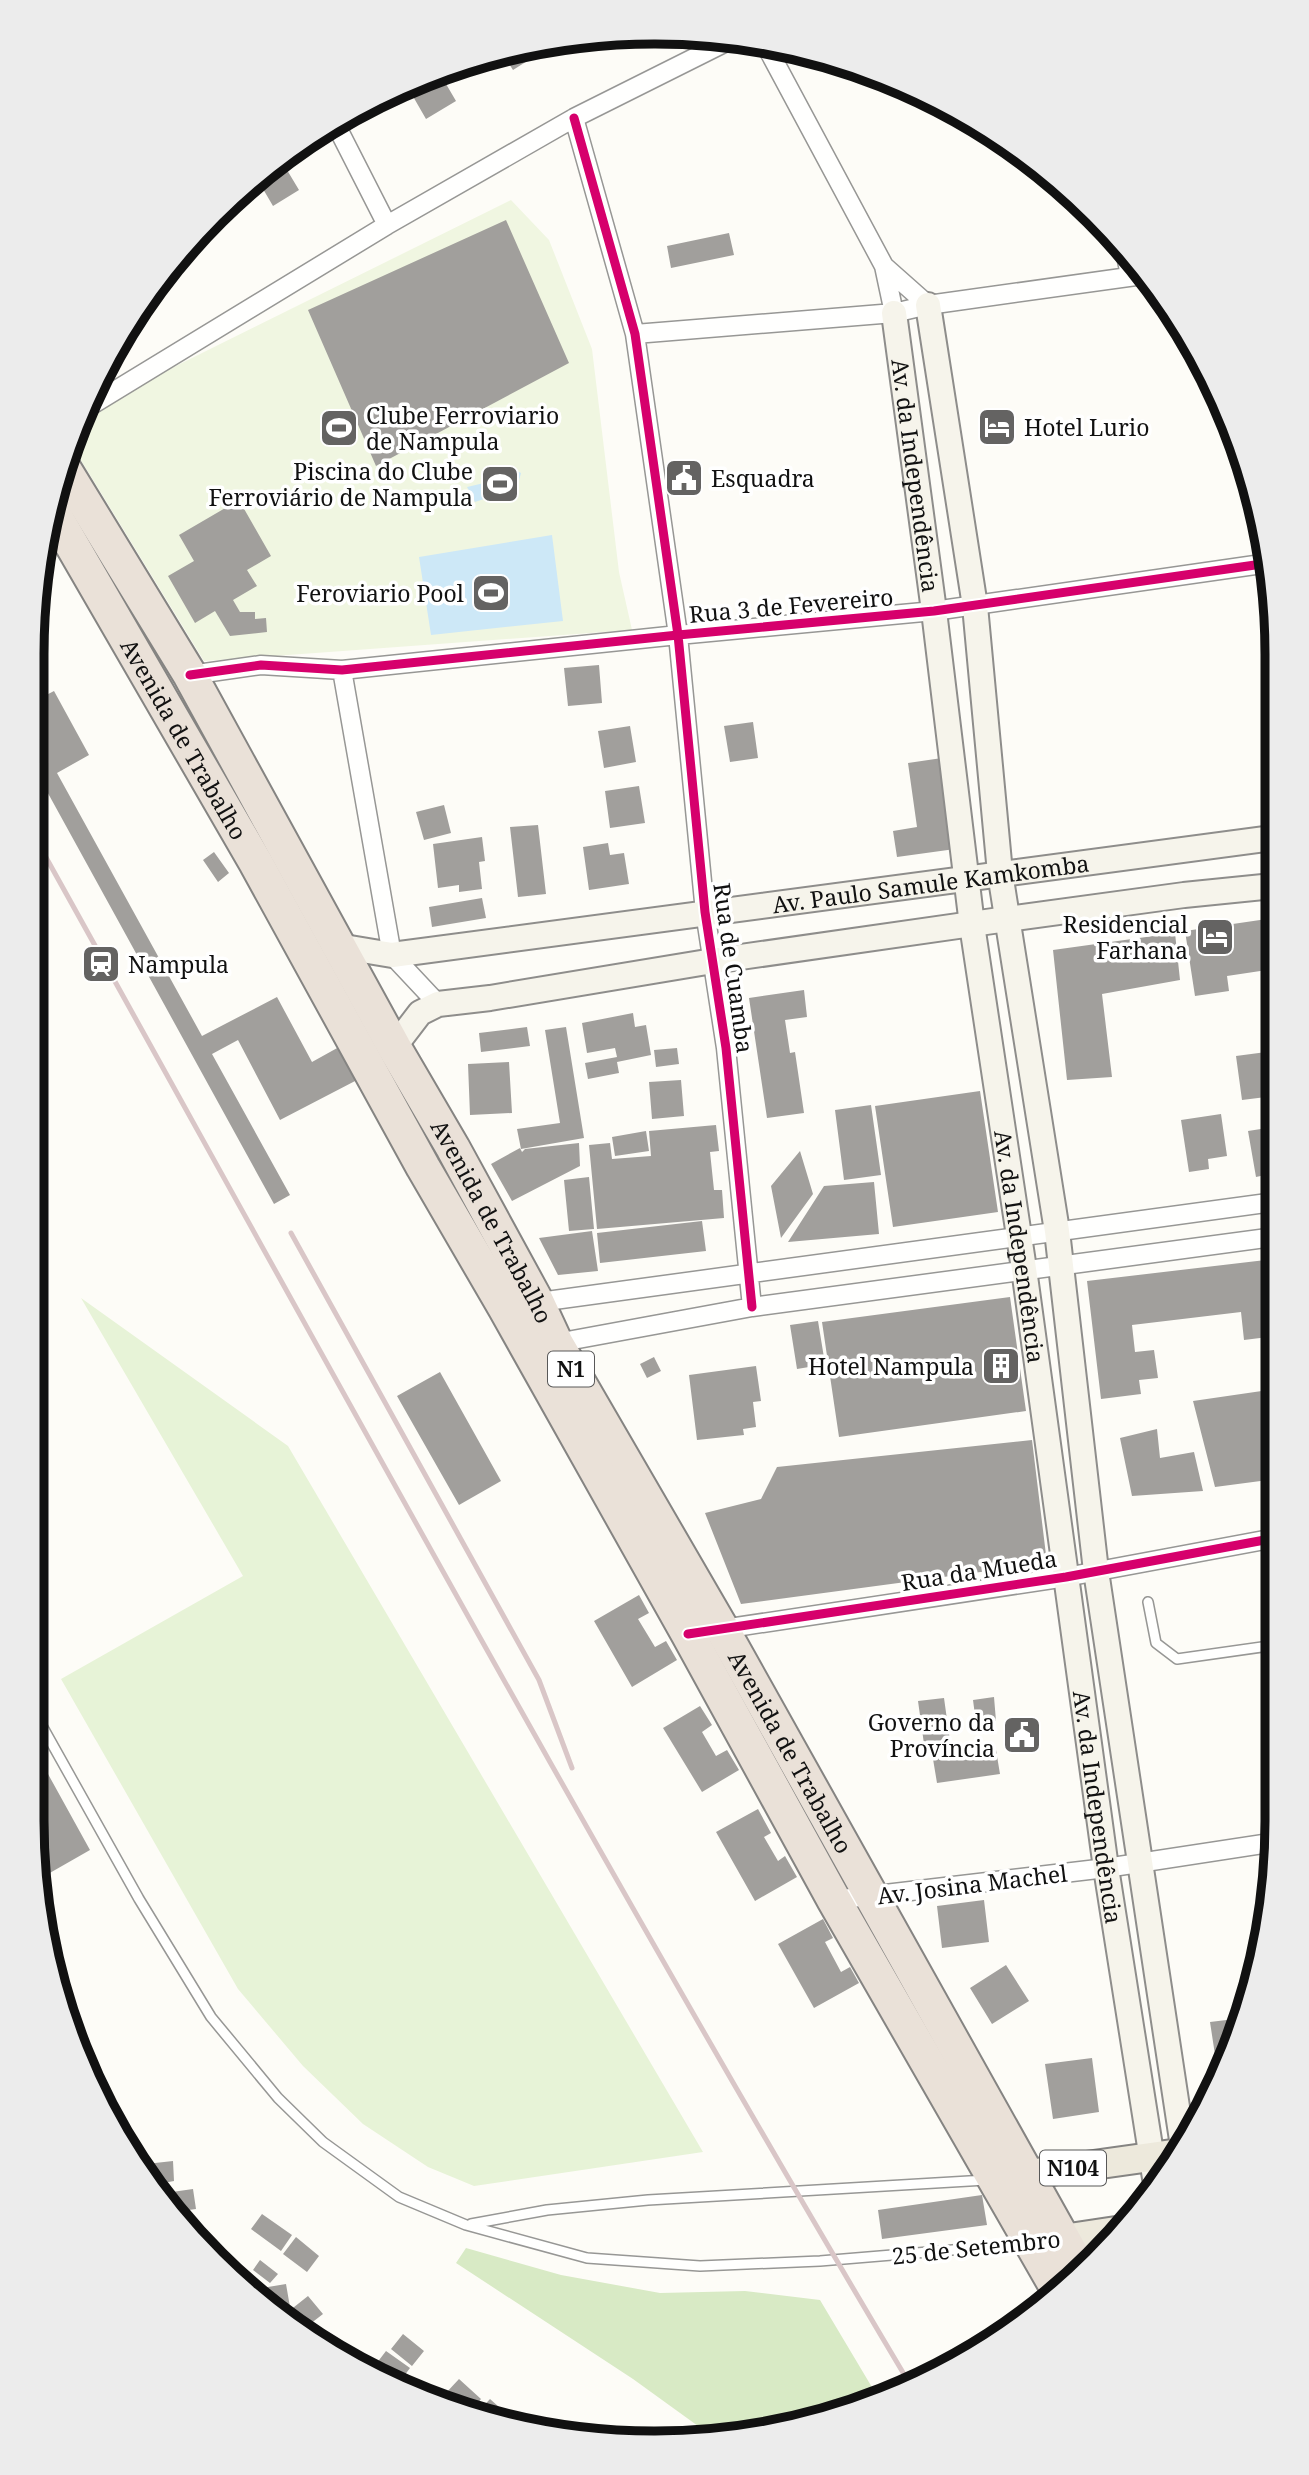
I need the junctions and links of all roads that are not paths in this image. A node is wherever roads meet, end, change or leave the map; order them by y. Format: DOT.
graph roads {
  1 [pos="716,47"];
  2 [pos="771,54"];
  3 [pos="574,118"];
  4 [pos="340,132"];
  5 [pos="387,225"];
  6 [pos="884,266"];
  7 [pos="1133,275"];
  8 [pos="928,305"];
  9 [pos="894,313"];
  10 [pos="635,334"];
  11 [pos="100,400"];
  12 [pos="70,479"];
  13 [pos="58,522"];
  14 [pos="1258,565"];
  15 [pos="975,606"];
  16 [pos="934,611"];
  17 [pos="678,635"];
  18 [pos="342,670"];
  19 [pos="190,675"];
  20 [pos="242,772"];
  21 [pos="212,789"];
  22 [pos="1265,839"];
  23 [pos="1000,873"];
  24 [pos="967,879"];
  25 [pos="1265,887"];
  26 [pos="705,912"];
  27 [pos="1007,919"];
  28 [pos="972,925"];
  29 [pos="338,946"];
  30 [pos="392,955"];
  31 [pos="713,961"];
  32 [pos="438,1004"];
  33 [pos="394,1047"];
  34 [pos="453,1148"];
  35 [pos="423,1167"];
  36 [pos="1265,1203"];
  37 [pos="1057,1231"];
  38 [pos="1018,1237"];
  39 [pos="1265,1238"];
  40 [pos="1061,1265"];
  41 [pos="1024,1269"];
  42 [pos="748,1272"];
  43 [pos="521,1305"];
  44 [pos="752,1307"];
  45 [pos="542,1347"];
  46 [pos="1265,1540"];
  47 [pos="1096,1571"];
  48 [pos="1066,1577"];
  49 [pos="1148,1602"];
  50 [pos="722,1629"];
  51 [pos="688,1634"];
  52 [pos="1265,1647"];
  53 [pos="44,1729"];
  54 [pos="1264,1844"];
  55 [pos="1141,1863"];
  56 [pos="1106,1868"];
  57 [pos="873,1896"];
  58 [pos="834,1900"];
  59 [pos="1181,2130"];
  60 [pos="1159,2163"];
  61 [pos="1010,2177"];
  62 [pos="466,2225"];
  63 [pos="1105,2233"];
  64 [pos="1048,2241"];
  65 [pos="1073,2264"];
  66 [pos="1056,2281"];
  1 -- 3 [label="street"];
  2 -- 6 [label="street"];
  3 -- 5 [label="street"];
  3 -- 10 [label="street, Rua de Cuamba"];
  4 -- 5 [label="street"];
  5 -- 11 [label="street"];
  6 -- 8 [label="street"];
  6 -- 9 [label="street"];
  7 -- 8 [label="street"];
  8 -- 9 [label="street"];
  8 -- 15 [label="main road, Av. da Independência"];
  9 -- 10 [label="street"];
  9 -- 16 [label="main road, Av. da Independência"];
  10 -- 17 [label="street, Rua de Cuamba"];
  12 -- 19 [label="highway, Avenida de Trabalho / N1"];
  13 -- 21 [label="highway, Avenida de Trabalho / N1"];
  14 -- 15 [label="street, Rua 3 de Fevereiro"];
  15 -- 16 [label="street, Rua 3 de Fevereiro"];
  15 -- 23 [label="main road, Av. da Independência"];
  16 -- 17 [label="street, Rua 3 de Fevereiro"];
  16 -- 24 [label="main road, Av. da Independência"];
  17 -- 18 [label="street, Rua 3 de Fevereiro"];
  17 -- 26 [label="street, Rua de Cuamba"];
  18 -- 19 [label="street, Rua 3 de Fevereiro"];
  18 -- 30 [label="street"];
  19 -- 20 [label="highway, Avenida de Trabalho / N1"];
  20 -- 21 [label="highway"];
  20 -- 29 [label="highway, Avenida de Trabalho / N1"];
  21 -- 35 [label="highway, Avenida de Trabalho / N1"];
  22 -- 23 [label="main road, Av. Paulo Samule Kamkomba"];
  23 -- 24 [label="main road, Av. Paulo Samule Kamkomba"];
  23 -- 27 [label="main road, Av. da Independência"];
  24 -- 26 [label="main road, Av. Paulo Samule Kamkomba"];
  24 -- 28 [label="main road, Av. da Independência"];
  25 -- 27 [label="main road, Av. Paulo Samule Kamkomba"];
  26 -- 30 [label="main road, Av. Paulo Samule Kamkomba"];
  26 -- 31 [label="street, Rua de Cuamba"];
  27 -- 28 [label="main road, Av. Paulo Samule Kamkomba"];
  27 -- 37 [label="main road, Av. da Independência"];
  28 -- 31 [label="main road, Av. Paulo Samule Kamkomba"];
  28 -- 38 [label="main road, Av. da Independência"];
  29 -- 30 [label="main road, Av. Paulo Samule Kamkomba"];
  29 -- 33 [label="highway, Avenida de Trabalho / N1"];
  30 -- 32 [label="street"];
  31 -- 32 [label="main road, Av. Paulo Samule Kamkomba"];
  31 -- 42 [label="street, Rua de Cuamba"];
  32 -- 33 [label="main road"];
  33 -- 34 [label="highway, Avenida de Trabalho / N1"];
  34 -- 35 [label="highway"];
  34 -- 43 [label="highway, Avenida de Trabalho / N1"];
  35 -- 43 [label="highway, Avenida de Trabalho / N1"];
  36 -- 37 [label="street"];
  37 -- 38 [label="street"];
  37 -- 40 [label="main road, Av. da Independência"];
  38 -- 41 [label="main road, Av. da Independência"];
  38 -- 42 [label="street"];
  39 -- 40 [label="street"];
  40 -- 41 [label="street"];
  40 -- 47 [label="main road, Av. da Independência"];
  41 -- 44 [label="street"];
  41 -- 48 [label="main road, Av. da Independência"];
  42 -- 43 [label="street"];
  42 -- 44 [label="street, Rua de Cuamba"];
  43 -- 45 [label="highway, Avenida de Trabalho / N1"];
  44 -- 45 [label="street"];
  45 -- 50 [label="highway, Avenida de Trabalho / N1"];
  45 -- 51 [label="highway, Avenida de Trabalho / N1"];
  46 -- 47 [label="street, Rua da Mueda"];
  47 -- 48 [label="street, Rua da Mueda"];
  47 -- 55 [label="main road, Av. da Independência"];
  48 -- 50 [label="street, Rua da Mueda"];
  48 -- 56 [label="main road, Av. da Independência"];
  49 -- 52 [label="lane"];
  50 -- 51 [label="street, Rua da Mueda"];
  50 -- 57 [label="highway, Avenida de Trabalho / N1"];
  51 -- 58 [label="highway, Avenida de Trabalho / N1"];
  53 -- 62 [label="lane, 25 de Setembro"];
  54 -- 55 [label="street, Av. Josina Machel"];
  55 -- 56 [label="street, Av. Josina Machel"];
  55 -- 59 [label="main road, Av. da Independência"];
  56 -- 57 [label="street, Av. Josina Machel"];
  56 -- 60 [label="main road, Av. da Independência"];
  57 -- 58 [label="street, Av. Josina Machel"];
  57 -- 61 [label="highway, Avenida de Trabalho / N1"];
  58 -- 61 [label="highway, Avenida de Trabalho / N1"];
  60 -- 61 [label="main road, N104"];
  61 -- 62 [label="lane"];
  61 -- 64 [label="highway, Avenida de Trabalho / N1"];
  62 -- 64 [label="lane, 25 de Setembro"];
  63 -- 64 [label="main road, 25 de Setembro"];
  64 -- 65 [label="highway, Avenida de Trabalho / N1"];
  64 -- 66 [label="highway, Avenida de Trabalho / N1"];
}
